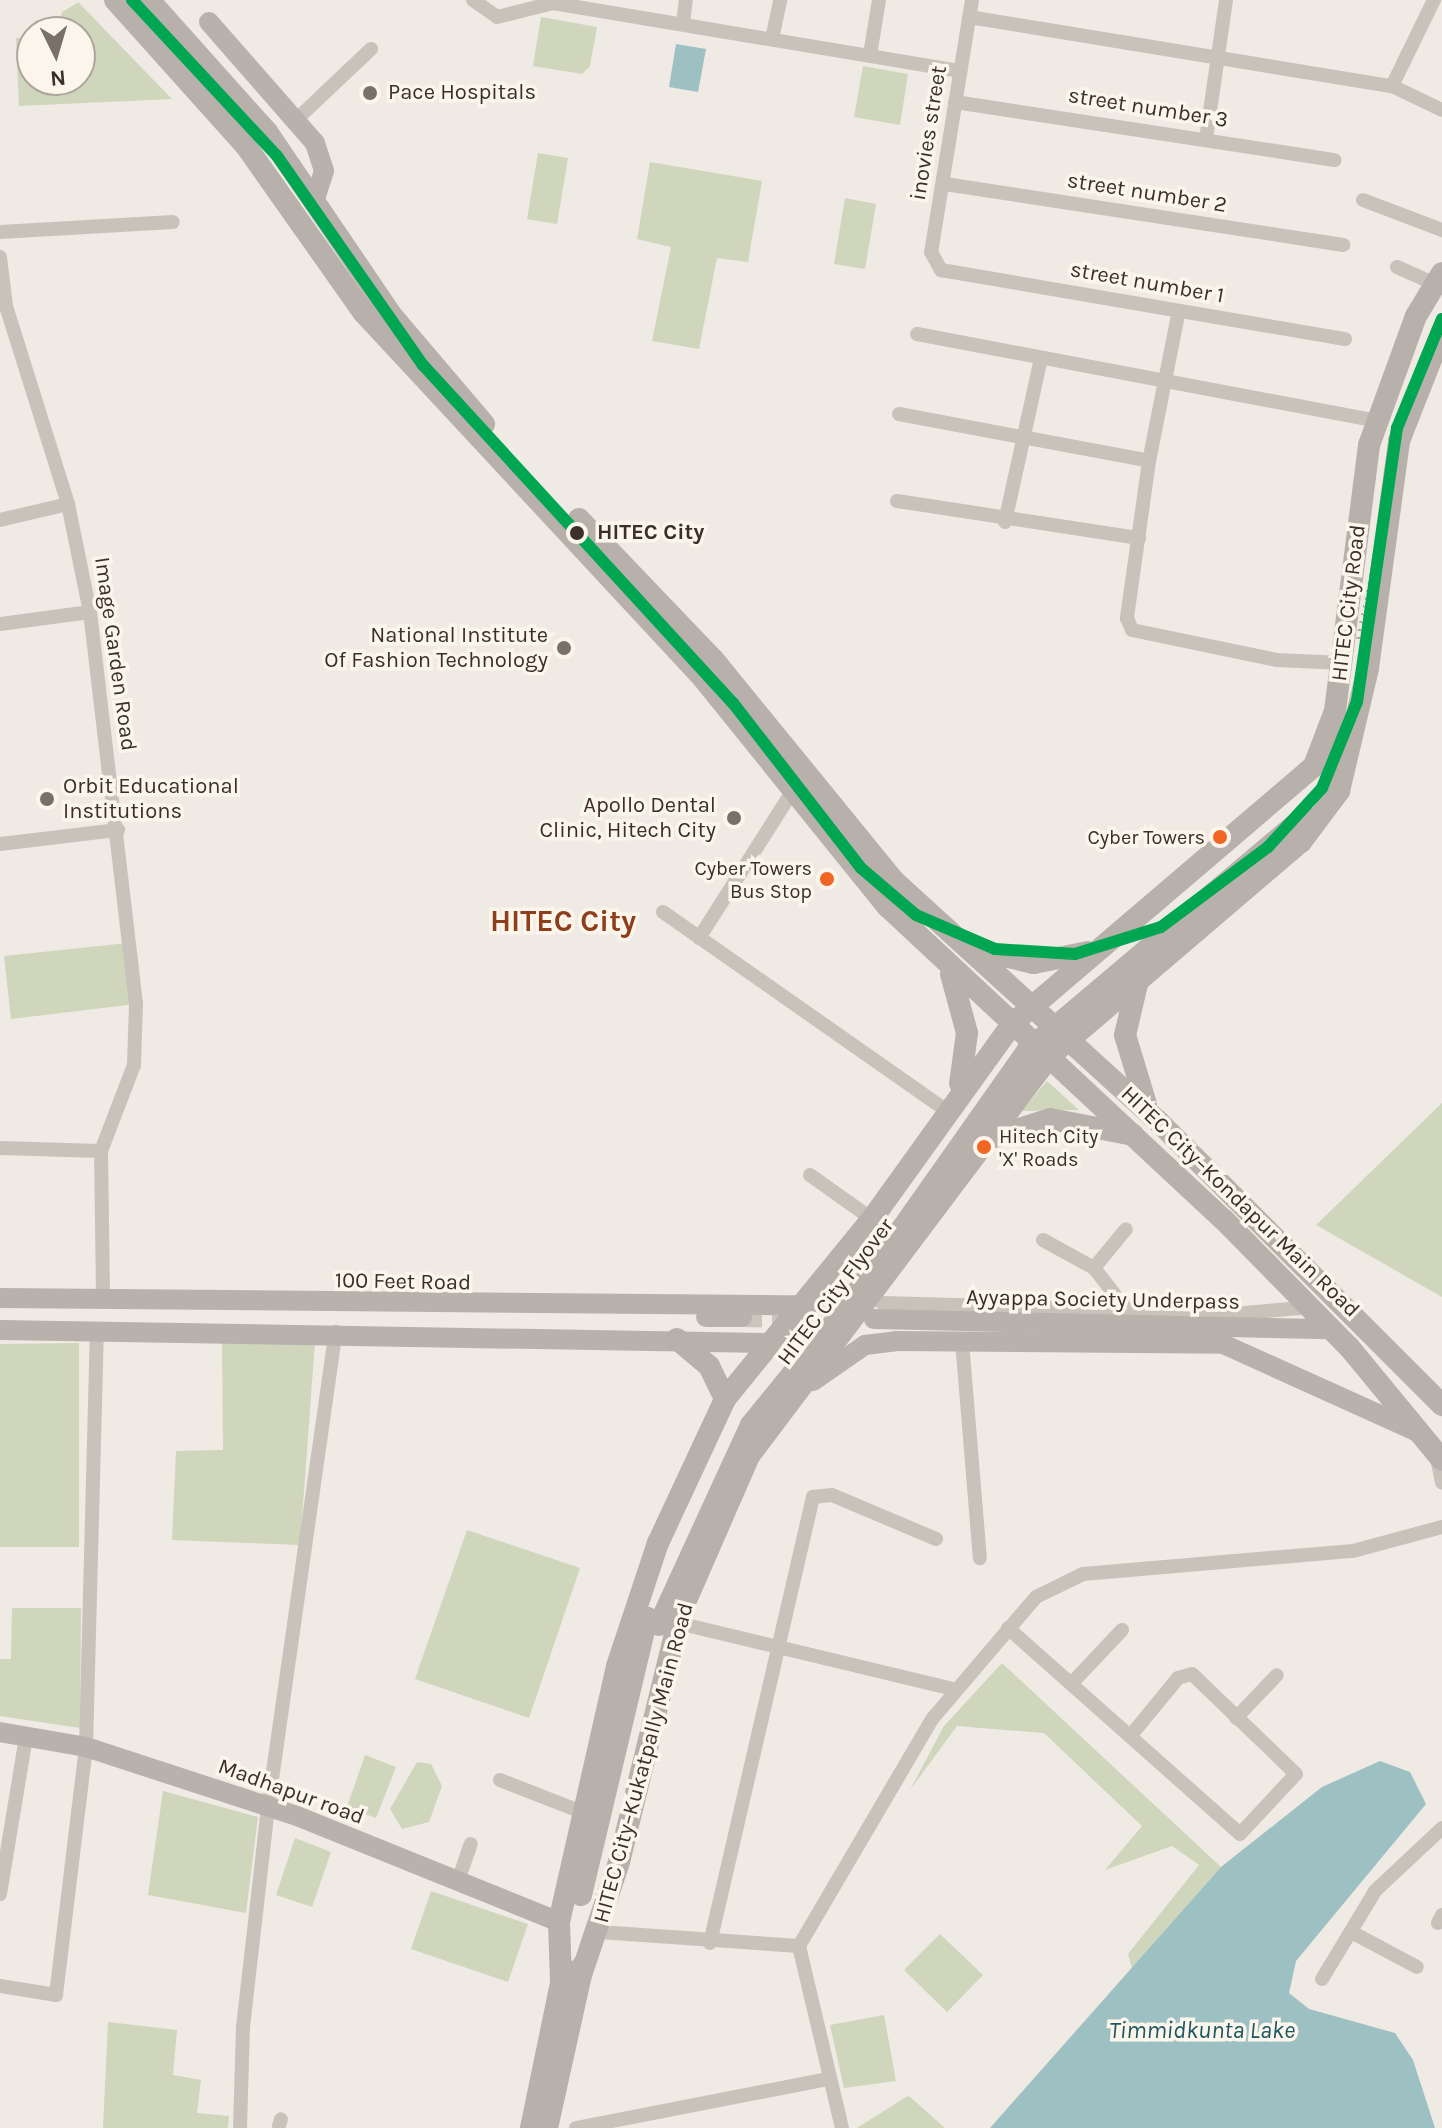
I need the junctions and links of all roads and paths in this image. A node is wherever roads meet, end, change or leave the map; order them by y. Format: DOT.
graph roads {
  1 [pos="115,0"];
  2 [pos="149,0"];
  3 [pos="473,0"];
  4 [pos="686,0"];
  5 [pos="780,0"];
  6 [pos="879,0"];
  7 [pos="972,0"];
  8 [pos="1226,0"];
  9 [pos="1434,0"];
  10 [pos="969,17"];
  11 [pos="209,22"];
  12 [pos="683,23"];
  13 [pos="772,39"];
  14 [pos="371,49"];
  15 [pos="870,55"];
  16 [pos="1216,59"];
  17 [pos="960,71"];
  18 [pos="1392,86"];
  19 [pos="241,101"];
  20 [pos="955,102"];
  21 [pos="1442,110"];
  22 [pos="220,113"];
  23 [pos="297,119"];
  24 [pos="267,132"];
  25 [pos="1206,139"];
  26 [pos="246,146"];
  27 [pos="1335,160"];
  28 [pos="945,184"];
  29 [pos="314,202"];
  30 [pos="1365,203"];
  31 [pos="173,222"];
  32 [pos="1442,230"];
  33 [pos="0,232"];
  34 [pos="1343,245"];
  35 [pos="0,257"];
  36 [pos="1397,267"];
  37 [pos="941,270"];
  38 [pos="1438,279"];
  39 [pos="3,306"];
  40 [pos="1177,320"];
  41 [pos="1442,332"];
  42 [pos="917,334"];
  43 [pos="1345,339"];
  44 [pos="1041,358"];
  45 [pos="1167,384"];
  46 [pos="899,414"];
  47 [pos="1376,421"];
  48 [pos="1024,438"];
  49 [pos="1149,461"];
  50 [pos="897,501"];
  51 [pos="68,504"];
  52 [pos="0,520"];
  53 [pos="1005,522"];
  54 [pos="1139,538"];
  55 [pos="90,612"];
  56 [pos="0,624"];
  57 [pos="1342,663"];
  58 [pos="1340,739"];
  59 [pos="794,789"];
  60 [pos="118,830"];
  61 [pos="0,844"];
  62 [pos="663,912"];
  63 [pos="1135,920"];
  64 [pos="699,938"];
  65 [pos="963,941"];
  66 [pos="1106,943"];
  67 [pos="1169,955"];
  68 [pos="947,966"];
  69 [pos="1139,980"];
  70 [pos="1031,1005"];
  71 [pos="1012,1024"];
  72 [pos="1069,1039"];
  73 [pos="1050,1056"];
  74 [pos="949,1112"];
  75 [pos="1158,1121"];
  76 [pos="1141,1139"];
  77 [pos="981,1142"];
  78 [pos="0,1148"];
  79 [pos="101,1151"];
  80 [pos="810,1175"];
  81 [pos="872,1219"];
  82 [pos="1126,1229"];
  83 [pos="1043,1240"];
  84 [pos="1094,1268"];
  85 [pos="0,1298"];
  86 [pos="103,1300"];
  87 [pos="805,1301"];
  88 [pos="1310,1307"];
  89 [pos="873,1309"];
  90 [pos="1126,1309"];
  91 [pos="742,1317"];
  92 [pos="1330,1329"];
  93 [pos="0,1330"];
  94 [pos="180,1331"];
  95 [pos="97,1332"];
  96 [pos="336,1332"];
  97 [pos="677,1339"];
  98 [pos="773,1341"];
  99 [pos="962,1341"];
  100 [pos="833,1345"];
  101 [pos="725,1399"];
  102 [pos="1442,1405"];
  103 [pos="778,1411"];
  104 [pos="1434,1449"];
  105 [pos="1442,1482"];
  106 [pos="1442,1527"];
  107 [pos="936,1539"];
  108 [pos="980,1558"];
  109 [pos="678,1623"];
  110 [pos="1008,1628"];
  111 [pos="1122,1630"];
  112 [pos="782,1644"];
  113 [pos="1277,1675"];
  114 [pos="1072,1683"];
  115 [pos="953,1689"];
  116 [pos="1236,1718"];
  117 [pos="0,1732"];
  118 [pos="1132,1734"];
  119 [pos="26,1737"];
  120 [pos="86,1747"];
  121 [pos="500,1780"];
  122 [pos="268,1807"];
  123 [pos="584,1813"];
  124 [pos="1442,1828"];
  125 [pos="471,1844"];
  126 [pos="458,1881"];
  127 [pos="0,1894"];
  128 [pos="559,1922"];
  129 [pos="599,1932"];
  130 [pos="1355,1934"];
  131 [pos="710,1943"];
  132 [pos="799,1946"];
  133 [pos="1417,1967"];
  134 [pos="571,1979"];
  135 [pos="1322,1979"];
  136 [pos="0,1986"];
  137 [pos="827,2079"];
  138 [pos="240,2128"];
  139 [pos="531,2128"];
  140 [pos="547,2128"];
  141 [pos="576,2128"];
  142 [pos="842,2128"];
  1 -- 22 [label="main road, HITEC City–Kondapur Main Road"];
  2 -- 19 [label="main road, HITEC City–Kondapur Main Road"];
  3 -- 12 [label="street"];
  4 -- 12 [label="street"];
  5 -- 13 [label="street"];
  6 -- 15 [label="street"];
  7 -- 10 [label="street, inovies street"];
  8 -- 16 [label="street"];
  9 -- 18 [label="street"];
  10 -- 16 [label="street"];
  10 -- 17 [label="street, inovies street"];
  11 -- 23 [label="main road"];
  12 -- 13 [label="street"];
  13 -- 15 [label="street"];
  14 -- 23 [label="street"];
  15 -- 17 [label="street"];
  16 -- 18 [label="street"];
  16 -- 25 [label="street"];
  17 -- 20 [label="street, inovies street"];
  18 -- 21 [label="street"];
  19 -- 22 [label="main road"];
  19 -- 24 [label="main road, HITEC City–Kondapur Main Road"];
  20 -- 25 [label="street, street number 3"];
  20 -- 28 [label="street, inovies street"];
  22 -- 26 [label="main road, HITEC City–Kondapur Main Road"];
  23 -- 29 [label="main road"];
  24 -- 26 [label="main road"];
  24 -- 29 [label="main road, HITEC City–Kondapur Main Road"];
  25 -- 27 [label="street, street number 3"];
  26 -- 59 [label="main road, HITEC City–Kondapur Main Road"];
  28 -- 34 [label="street, street number 2"];
  28 -- 37 [label="street, inovies street"];
  29 -- 65 [label="main road, HITEC City–Kondapur Main Road"];
  30 -- 32 [label="street"];
  31 -- 33 [label="street"];
  35 -- 39 [label="street, Image Garden Road"];
  36 -- 38 [label="street"];
  37 -- 43 [label="street, street number 1"];
  38 -- 47 [label="main road, HITEC City Road"];
  39 -- 51 [label="street, Image Garden Road"];
  40 -- 45 [label="street"];
  41 -- 58 [label="main road, HITEC City Road"];
  42 -- 44 [label="street"];
  44 -- 45 [label="street"];
  44 -- 48 [label="street"];
  45 -- 47 [label="street"];
  45 -- 49 [label="street"];
  46 -- 48 [label="street"];
  47 -- 57 [label="main road, HITEC City Road"];
  48 -- 49 [label="street"];
  48 -- 53 [label="street"];
  49 -- 54 [label="street"];
  50 -- 53 [label="street"];
  51 -- 52 [label="street"];
  51 -- 55 [label="street, Image Garden Road"];
  53 -- 54 [label="street"];
  54 -- 57 [label="street"];
  55 -- 56 [label="street"];
  55 -- 60 [label="street, Image Garden Road"];
  57 -- 58 [label="main road, HITEC City Road"];
  58 -- 63 [label="main road, HITEC City Road"];
  58 -- 67 [label="main road, HITEC City Road"];
  58 -- 134 [label="main road, HITEC City Flyover, bridge"];
  59 -- 64 [label="street"];
  59 -- 68 [label="main road, HITEC City–Kondapur Main Road"];
  60 -- 61 [label="street"];
  60 -- 79 [label="street, Image Garden Road"];
  62 -- 64 [label="street"];
  63 -- 66 [label="main road, HITEC City Road"];
  63 -- 67 [label="main road"];
  64 -- 74 [label="street"];
  65 -- 66 [label="main road"];
  65 -- 70 [label="main road, HITEC City–Kondapur Main Road"];
  66 -- 70 [label="main road, HITEC City Road"];
  67 -- 69 [label="main road, HITEC City Road"];
  68 -- 71 [label="main road, HITEC City–Kondapur Main Road"];
  68 -- 74 [label="main road"];
  69 -- 72 [label="main road, HITEC City Road"];
  69 -- 75 [label="main road"];
  70 -- 71 [label="main road, HITEC City Road"];
  70 -- 72 [label="main road, HITEC City–Kondapur Main Road"];
  71 -- 73 [label="main road, HITEC City–Kondapur Main Road"];
  71 -- 74 [label="main road, HITEC City–Kukatpally Main Road"];
  72 -- 73 [label="main road, HITEC City Road"];
  72 -- 75 [label="main road, HITEC City–Kondapur Main Road"];
  73 -- 76 [label="main road, HITEC City–Kondapur Main Road"];
  73 -- 77 [label="main road, HITEC City Road"];
  74 -- 81 [label="main road, HITEC City–Kukatpally Main Road"];
  75 -- 102 [label="main road, HITEC City–Kondapur Main Road"];
  76 -- 77 [label="main road"];
  76 -- 88 [label="main road, HITEC City–Kondapur Main Road"];
  77 -- 89 [label="main road, HITEC City–Kukatpally Main Road"];
  78 -- 79 [label="street"];
  79 -- 86 [label="street, Image Garden Road"];
  80 -- 81 [label="street"];
  81 -- 87 [label="main road, HITEC City–Kukatpally Main Road"];
  82 -- 84 [label="street"];
  83 -- 84 [label="street"];
  84 -- 90 [label="street"];
  85 -- 86 [label="main road, 100 Feet Road"];
  86 -- 87 [label="main road, 100 Feet Road"];
  87 -- 89 [label="main road, 100 Feet Road"];
  87 -- 98 [label="main road, HITEC City–Kukatpally Main Road"];
  88 -- 90 [label="street"];
  88 -- 92 [label="main road, HITEC City–Kondapur Main Road"];
  89 -- 90 [label="street"];
  89 -- 92 [label="main road, Ayyappa Society Underpass"];
  89 -- 100 [label="main road, HITEC City–Kukatpally Main Road"];
  91 -- 94 [label="main road"];
  92 -- 104 [label="main road, HITEC City–Kondapur Main Road"];
  93 -- 95 [label="main road"];
  94 -- 95 [label="main road"];
  94 -- 96 [label="main road"];
  95 -- 120 [label="street"];
  96 -- 97 [label="main road"];
  96 -- 122 [label="street"];
  97 -- 98 [label="main road"];
  97 -- 101 [label="main road"];
  98 -- 100 [label="main road"];
  98 -- 101 [label="main road, HITEC City–Kukatpally Main Road"];
  99 -- 103 [label="main road, HITEC City–Kukatpally Main Road"];
  99 -- 104 [label="main road, HITEC City–Kukatpally Main Road"];
  99 -- 108 [label="street"];
  100 -- 103 [label="main road, HITEC City–Kukatpally Main Road"];
  101 -- 123 [label="main road, HITEC City–Kukatpally Main Road"];
  103 -- 109 [label="main road, HITEC City–Kukatpally Main Road"];
  104 -- 105 [label="street"];
  106 -- 110 [label="street"];
  107 -- 112 [label="street"];
  109 -- 112 [label="street"];
  109 -- 129 [label="main road, HITEC City–Kukatpally Main Road"];
  110 -- 114 [label="street"];
  110 -- 115 [label="street"];
  111 -- 114 [label="street"];
  112 -- 115 [label="street"];
  112 -- 131 [label="street"];
  113 -- 116 [label="street"];
  114 -- 118 [label="street"];
  115 -- 132 [label="street"];
  116 -- 118 [label="street"];
  116 -- 118 [label="street"];
  117 -- 119 [label="main road, Madhapur road"];
  119 -- 120 [label="main road, Madhapur road"];
  119 -- 127 [label="street"];
  120 -- 122 [label="main road, Madhapur road"];
  120 -- 136 [label="street"];
  121 -- 123 [label="street"];
  122 -- 126 [label="main road, Madhapur road"];
  122 -- 138 [label="street"];
  123 -- 128 [label="main road, HITEC City–Kukatpally Main Road"];
  124 -- 130 [label="street"];
  125 -- 126 [label="street"];
  126 -- 128 [label="main road, Madhapur road"];
  128 -- 134 [label="main road, HITEC City–Kukatpally Main Road"];
  129 -- 131 [label="street"];
  129 -- 134 [label="main road, HITEC City–Kukatpally Main Road"];
  130 -- 133 [label="street"];
  130 -- 135 [label="street"];
  131 -- 132 [label="street"];
  132 -- 137 [label="street"];
  134 -- 139 [label="main road, HITEC City–Kukatpally Main Road"];
  134 -- 140 [label="main road, HITEC City–Kukatpally Main Road"];
  137 -- 141 [label="street"];
  137 -- 142 [label="street"];
}
